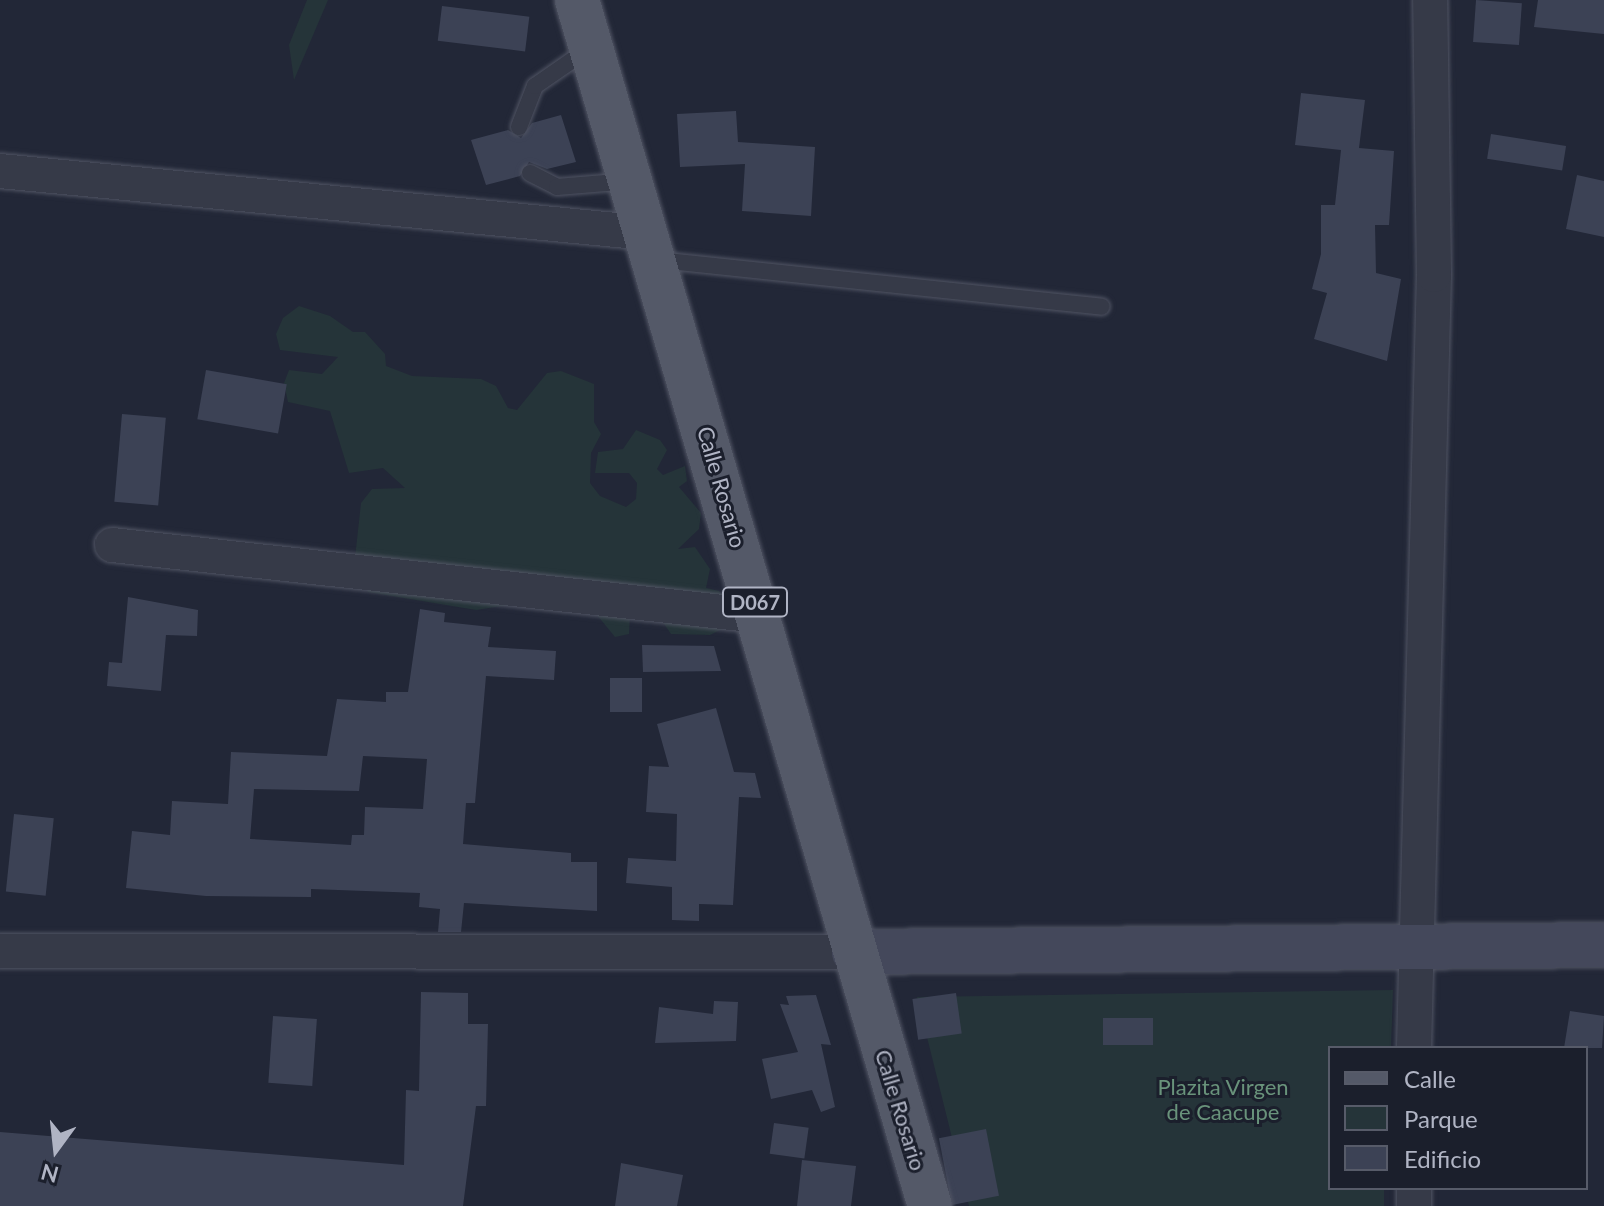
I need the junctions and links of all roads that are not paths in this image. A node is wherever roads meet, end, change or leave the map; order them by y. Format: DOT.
graph roads {
  1 [pos="577,0"];
  2 [pos="1430,0"];
  3 [pos="591,48"];
  4 [pos="519,127"];
  5 [pos="0,171"];
  6 [pos="530,173"];
  7 [pos="631,181"];
  8 [pos="651,246"];
  9 [pos="1102,307"];
  10 [pos="112,545"];
  11 [pos="759,616"];
  12 [pos="1604,945"];
  13 [pos="1413,948"];
  14 [pos="0,951"];
  15 [pos="854,952"];
  16 [pos="1414,1046"];
  17 [pos="930,1206"];
  1 -- 3 [label="main road, Calle Rosario / D067"];
  2 -- 13 [label="street"];
  3 -- 4 [label="lane"];
  3 -- 7 [label="main road, Calle Rosario / D067"];
  5 -- 8 [label="street"];
  6 -- 7 [label="lane"];
  7 -- 8 [label="main road, Calle Rosario / D067"];
  8 -- 9 [label="lane"];
  8 -- 11 [label="main road, Calle Rosario / D067"];
  10 -- 11 [label="street"];
  11 -- 15 [label="main road, Calle Rosario / D067"];
  12 -- 13 [label="street"];
  13 -- 15 [label="street"];
  13 -- 16 [label="street"];
  14 -- 15 [label="street"];
  15 -- 17 [label="main road, Calle Rosario / D067"];
}
